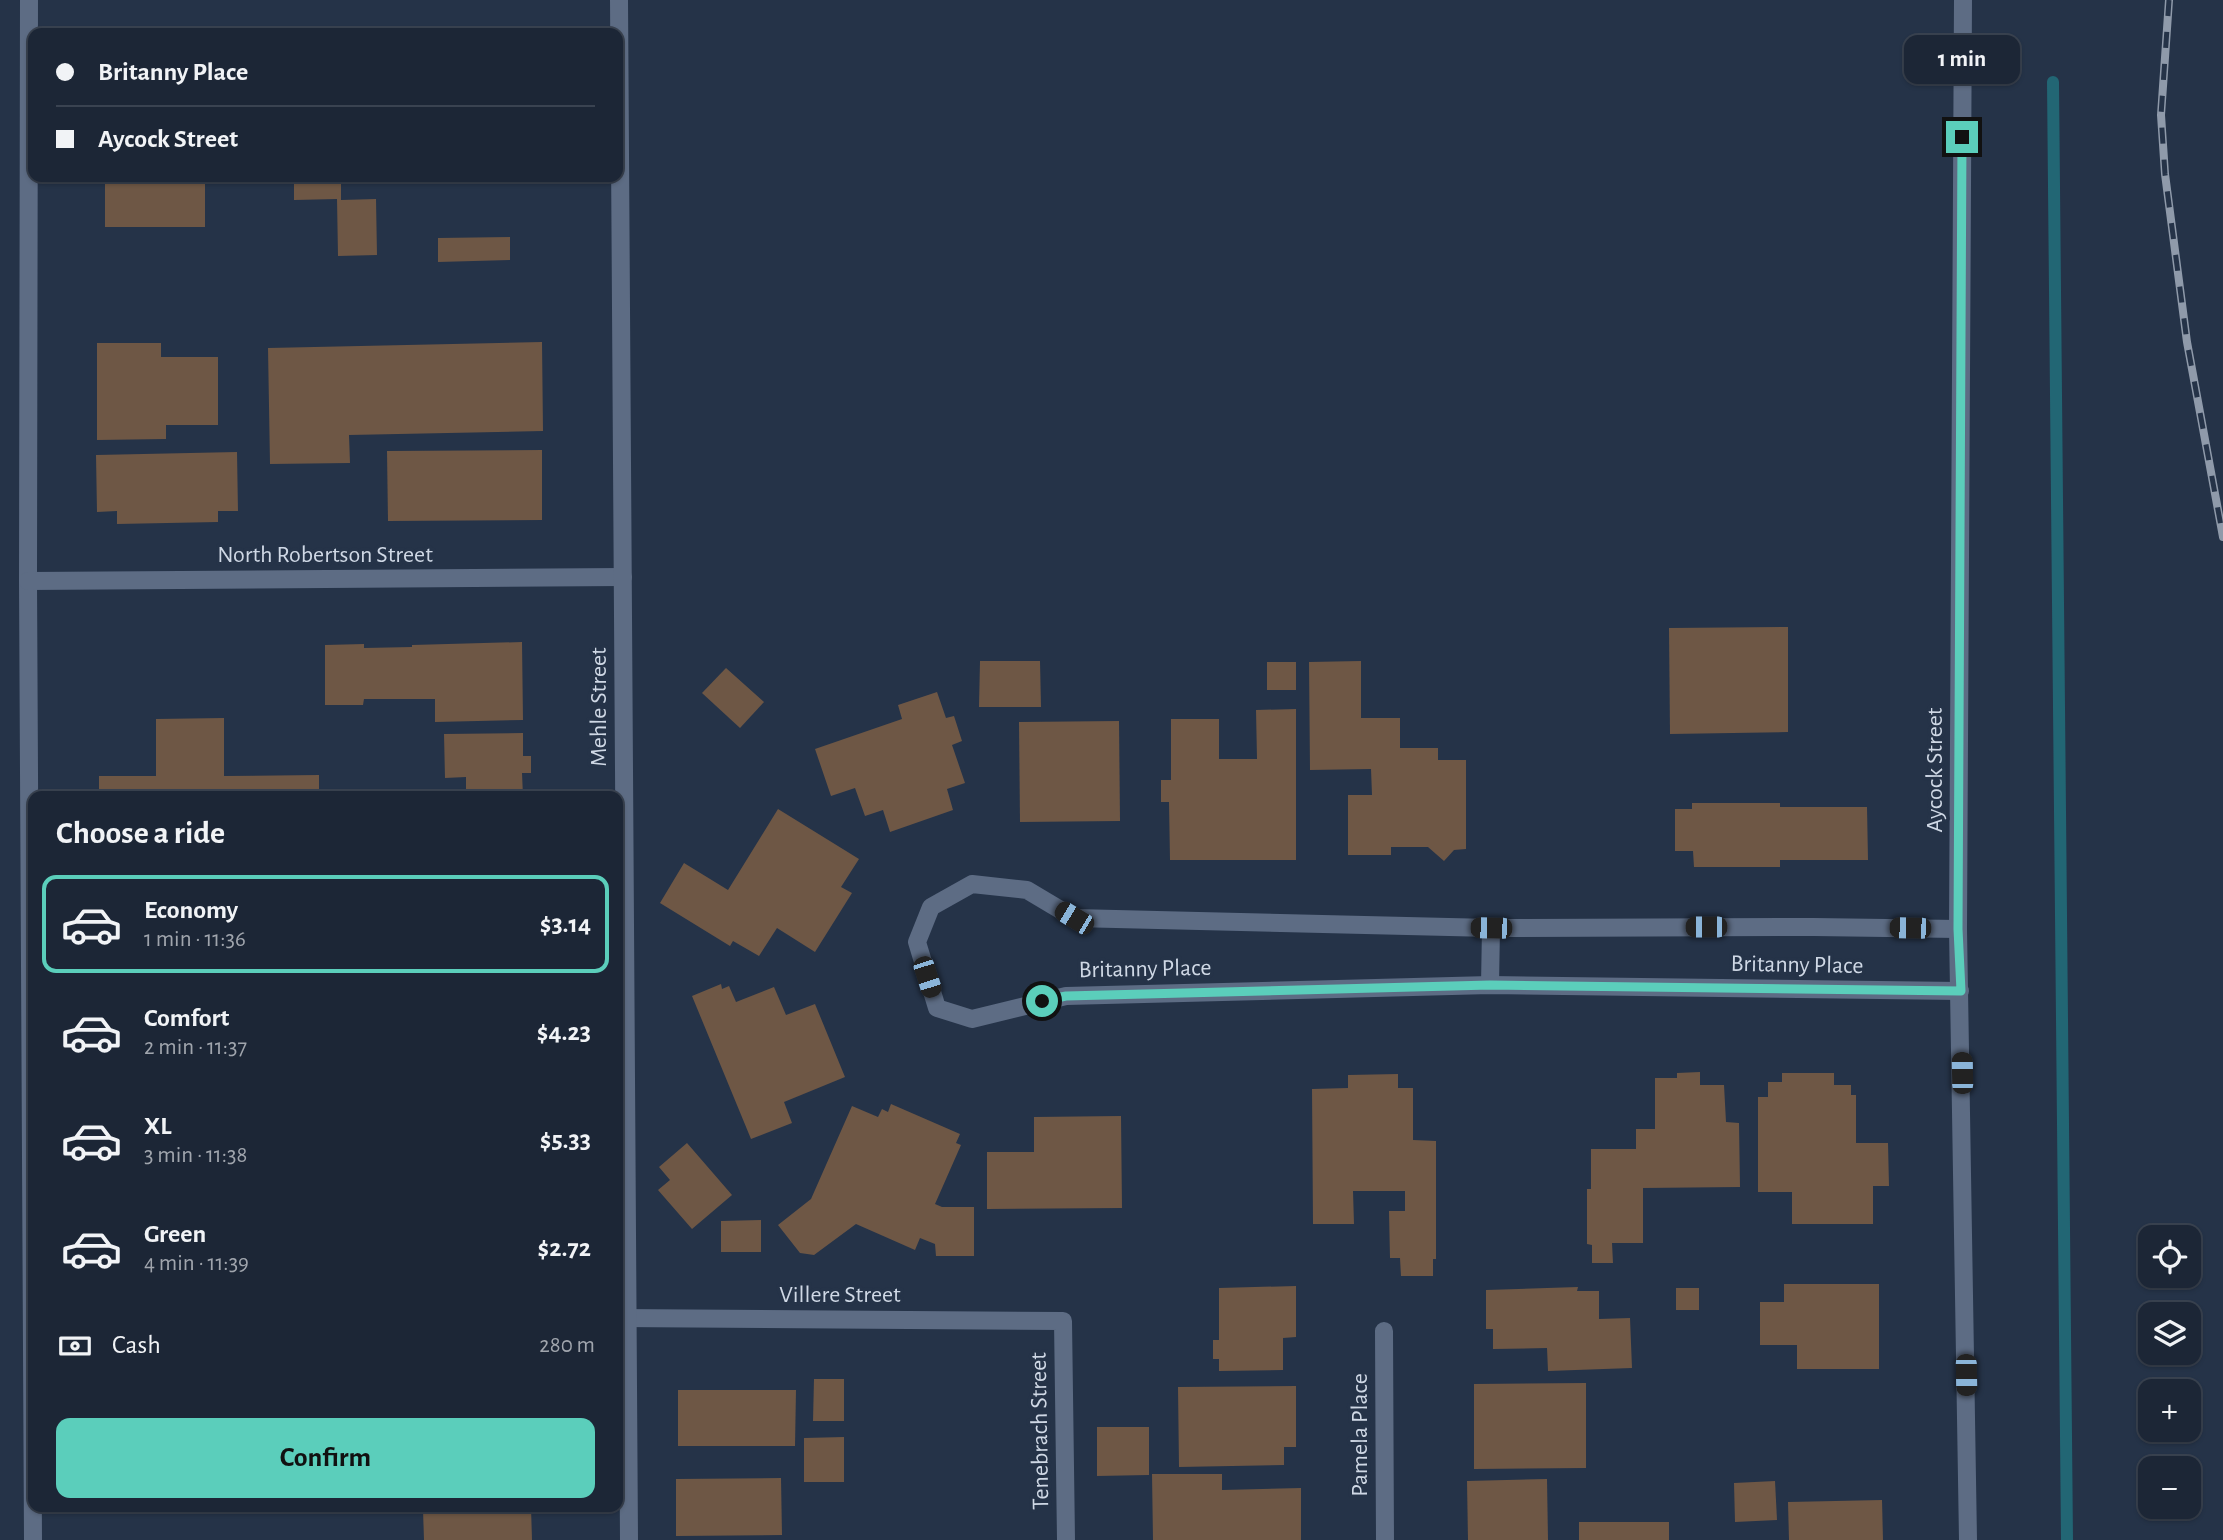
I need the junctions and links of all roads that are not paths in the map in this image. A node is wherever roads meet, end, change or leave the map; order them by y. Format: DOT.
graph roads {
  1 [pos="29,0"];
  2 [pos="619,0"];
  3 [pos="1963,0"];
  4 [pos="29,28"];
  5 [pos="619,28"];
  6 [pos="29,182"];
  7 [pos="620,182"];
  8 [pos="623,577"];
  9 [pos="28,581"];
  10 [pos="29,791"];
  11 [pos="1491,928"];
  12 [pos="1958,929"];
  13 [pos="1490,985"];
  14 [pos="1961,991"];
  15 [pos="623,1318"];
  16 [pos="1063,1321"];
  17 [pos="1384,1331"];
  18 [pos="33,1512"];
  19 [pos="33,1540"];
  20 [pos="629,1540"];
  21 [pos="1066,1540"];
  22 [pos="1385,1540"];
  23 [pos="1968,1540"];
  1 -- 4 [label="street"];
  2 -- 5 [label="street, Mehle Street"];
  3 -- 12 [label="street, Aycock Street"];
  6 -- 9 [label="street"];
  7 -- 8 [label="street, Mehle Street"];
  8 -- 9 [label="street, North Robertson Street"];
  8 -- 15 [label="street, Mehle Street"];
  9 -- 10 [label="street"];
  11 -- 12 [label="street, Britanny Place"];
  11 -- 13 [label="street"];
  11 -- 13 [label="street, Britanny Place"];
  12 -- 14 [label="street, Aycock Street"];
  13 -- 14 [label="street, Britanny Place"];
  14 -- 23 [label="street, Aycock Street"];
  15 -- 16 [label="street, Villere Street"];
  15 -- 20 [label="street, Mehle Street"];
  16 -- 21 [label="street, Tenebrach Street"];
  17 -- 22 [label="street, Pamela Place"];
  18 -- 19 [label="street"];
}
